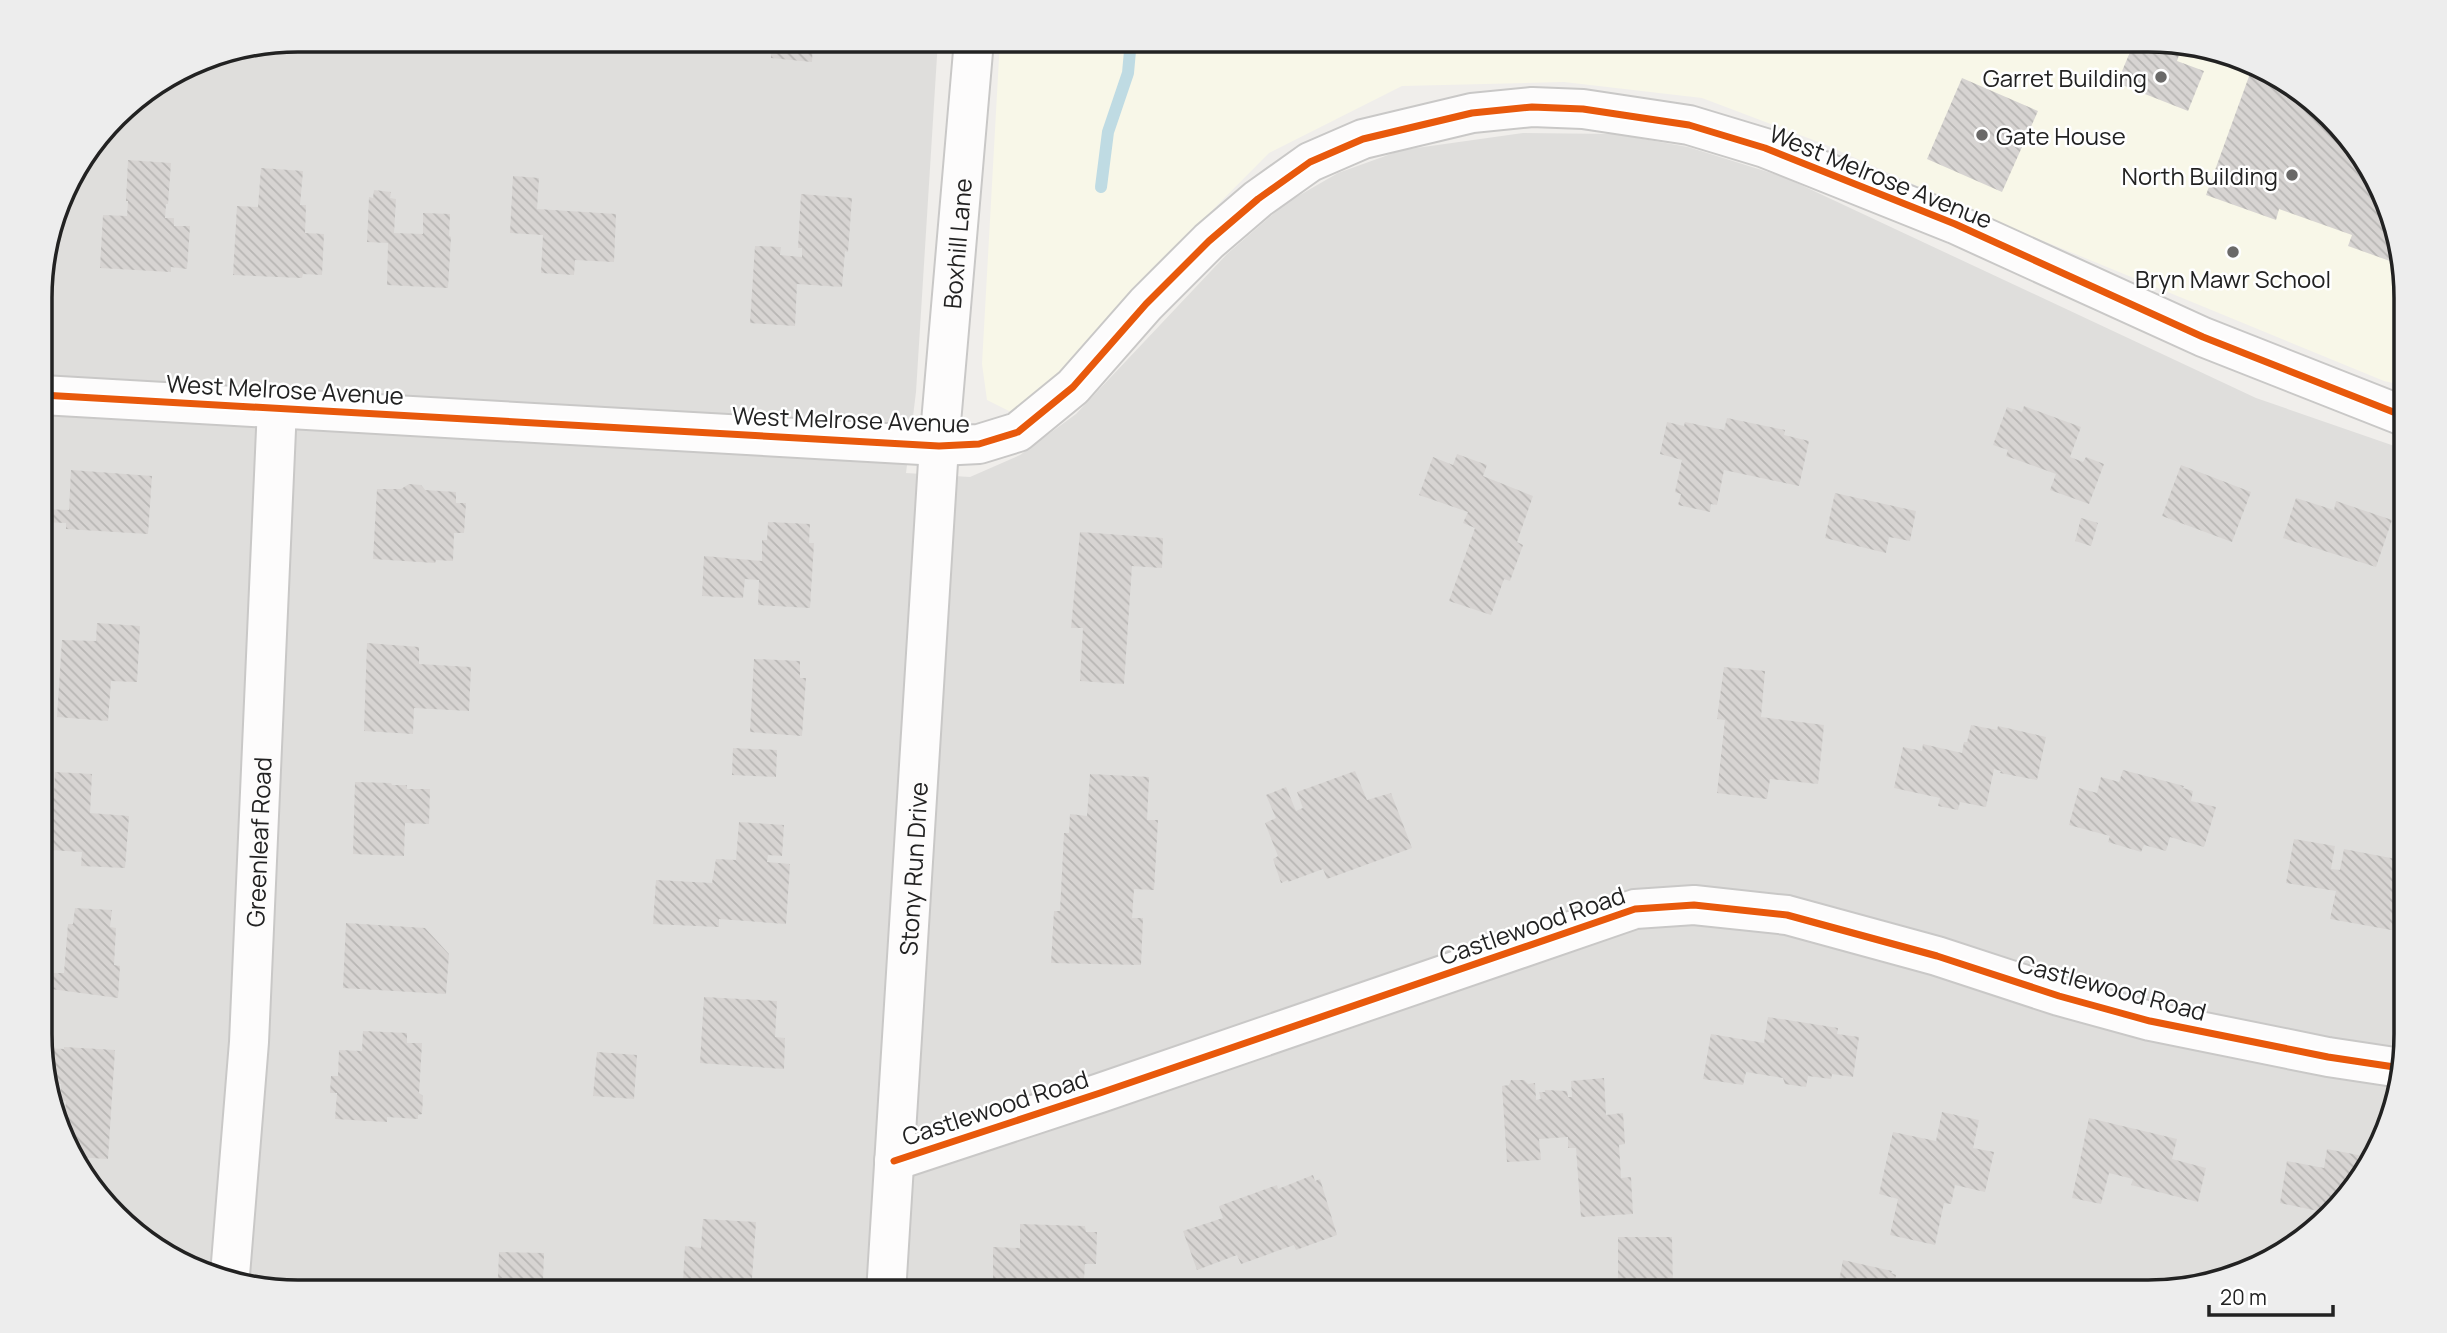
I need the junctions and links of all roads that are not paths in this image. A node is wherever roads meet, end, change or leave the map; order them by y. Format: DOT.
graph roads {
  1 [pos="973,53"];
  2 [pos="53,396"];
  3 [pos="277,407"];
  4 [pos="2394,413"];
  5 [pos="939,446"];
  6 [pos="2392,1067"];
  7 [pos="894,1161"];
  8 [pos="230,1271"];
  9 [pos="887,1280"];
  1 -- 5 [label="street, Boxhill Lane"];
  2 -- 3 [label="street, West Melrose Avenue"];
  3 -- 5 [label="street, West Melrose Avenue"];
  3 -- 8 [label="street, Greenleaf Road"];
  4 -- 5 [label="street, West Melrose Avenue"];
  5 -- 7 [label="street, Stony Run Drive"];
  6 -- 7 [label="street, Castlewood Road"];
  7 -- 9 [label="street, Stony Run Drive"];
}
